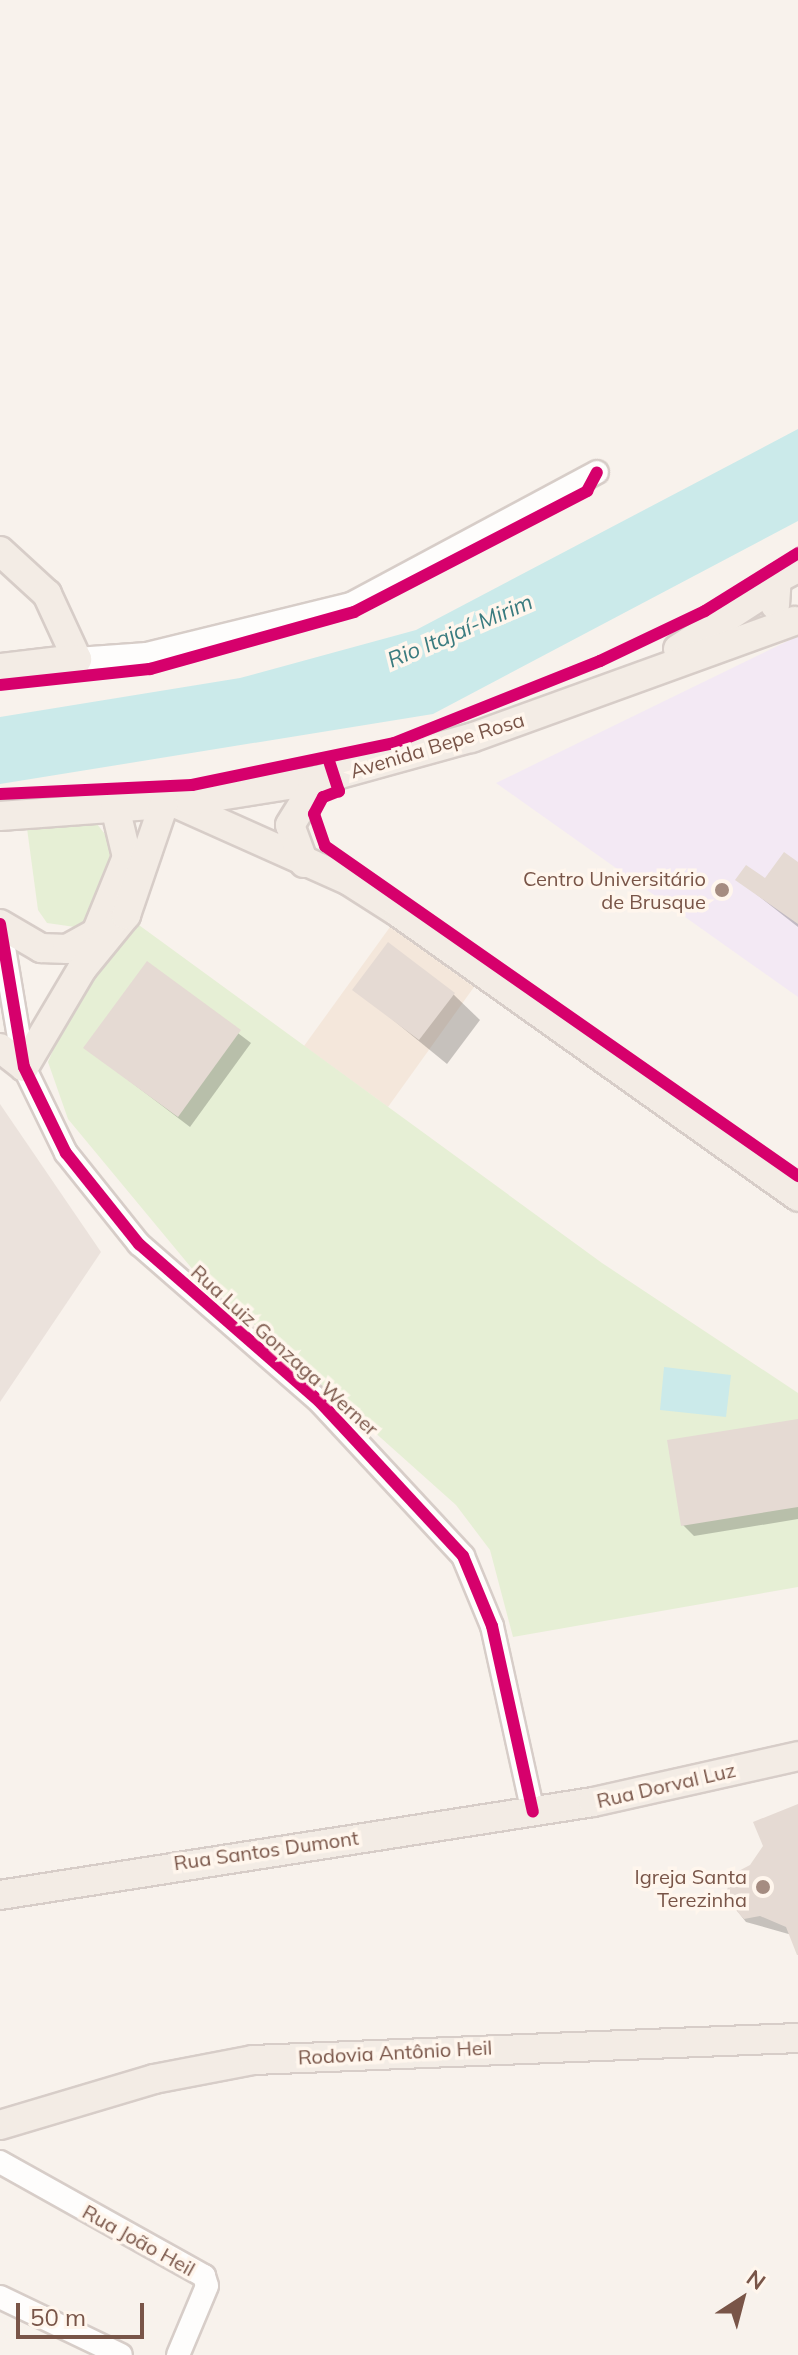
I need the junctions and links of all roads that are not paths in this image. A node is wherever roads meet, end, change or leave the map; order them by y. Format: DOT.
graph roads {
  1 [pos="597,472"];
  2 [pos="0,551"];
  3 [pos="798,568"];
  4 [pos="28,571"];
  5 [pos="0,577"];
  6 [pos="774,587"];
  7 [pos="62,616"];
  8 [pos="796,621"];
  9 [pos="77,659"];
  10 [pos="39,661"];
  11 [pos="0,668"];
  12 [pos="630,679"];
  13 [pos="318,780"];
  14 [pos="170,803"];
  15 [pos="115,807"];
  16 [pos="0,816"];
  17 [pos="304,863"];
  18 [pos="0,923"];
  19 [pos="0,1048"];
  20 [pos="24,1067"];
  21 [pos="798,1197"];
  22 [pos="794,1758"];
  23 [pos="533,1812"];
  24 [pos="0,1895"];
  25 [pos="798,2038"];
  26 [pos="0,2125"];
  27 [pos="0,2162"];
  28 [pos="0,2297"];
  29 [pos="121,2355"];
  30 [pos="178,2355"];
  1 -- 9 [label="street"];
  2 -- 4 [label="main road"];
  3 -- 6 [label="main road, Avenida Bepe Rosa"];
  4 -- 5 [label="main road"];
  4 -- 7 [label="main road"];
  6 -- 8 [label="main road"];
  6 -- 12 [label="main road, Avenida Bepe Rosa"];
  7 -- 9 [label="main road"];
  7 -- 10 [label="main road"];
  8 -- 12 [label="main road, Avenida Bepe Rosa"];
  9 -- 10 [label="main road"];
  10 -- 11 [label="main road"];
  12 -- 13 [label="main road, Avenida Bepe Rosa"];
  13 -- 14 [label="main road, Avenida Bepe Rosa"];
  13 -- 17 [label="main road"];
  14 -- 15 [label="main road, Avenida Bepe Rosa"];
  14 -- 17 [label="main road"];
  14 -- 20 [label="main road"];
  15 -- 16 [label="main road, Avenida Bepe Rosa"];
  15 -- 18 [label="main road"];
  17 -- 21 [label="main road"];
  18 -- 20 [label="street, Rua Luiz Gonzaga Werner"];
  19 -- 20 [label="main road"];
  20 -- 23 [label="street, Rua Luiz Gonzaga Werner"];
  22 -- 23 [label="main road, Rua Dorval Luz"];
  23 -- 24 [label="main road, Rua Santos Dumont"];
  25 -- 26 [label="main road, Rodovia Antônio Heil"];
  27 -- 30 [label="street, Rua João Heil"];
  28 -- 29 [label="street"];
}
